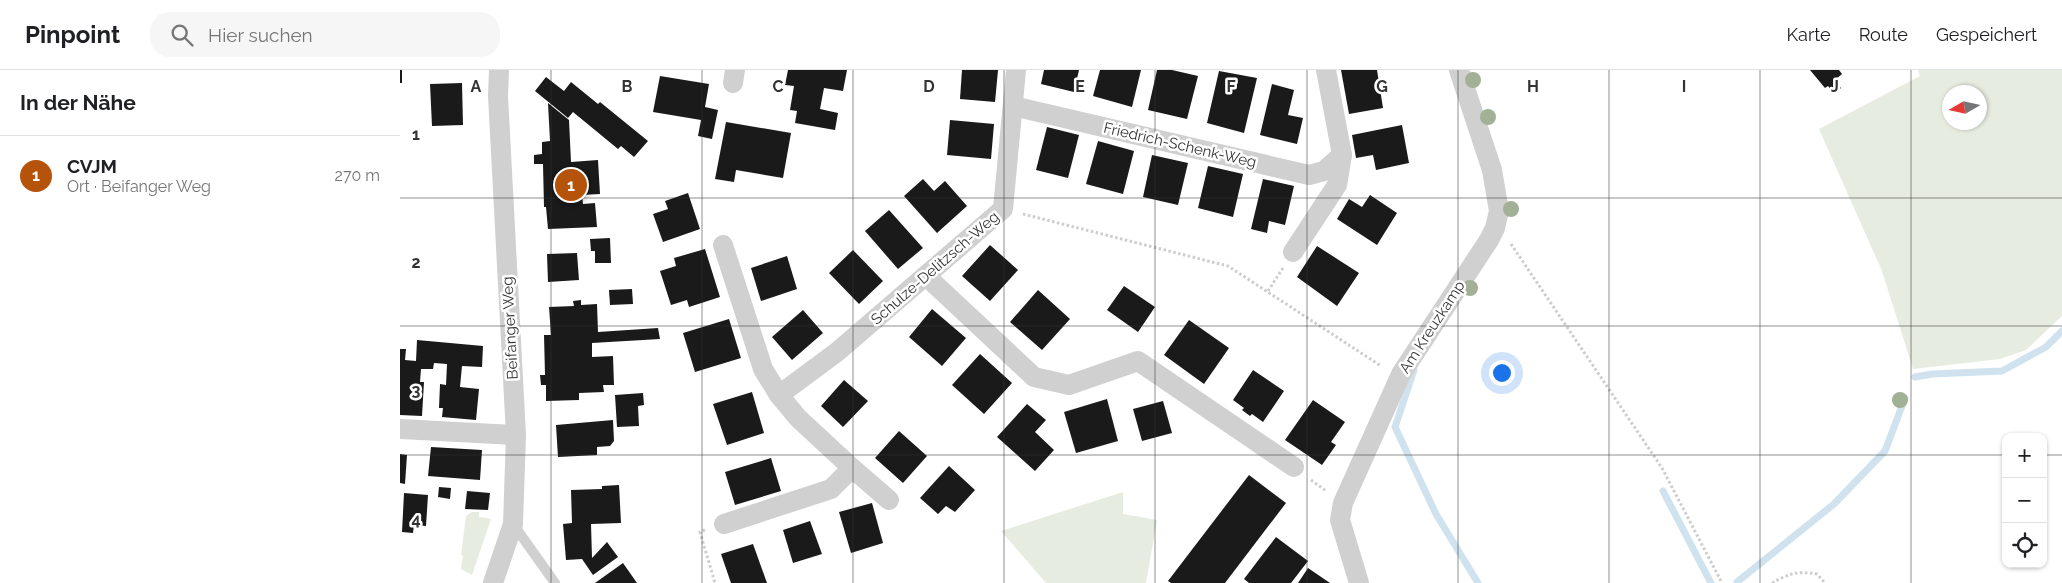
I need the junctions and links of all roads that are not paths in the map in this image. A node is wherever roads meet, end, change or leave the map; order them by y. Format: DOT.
graph roads {
  1 [pos="499,70"];
  2 [pos="1016,70"];
  3 [pos="1326,70"];
  4 [pos="1459,70"];
  5 [pos="1013,106"];
  6 [pos="1342,155"];
  7 [pos="723,245"];
  8 [pos="1293,252"];
  9 [pos="926,276"];
  10 [pos="779,395"];
  11 [pos="400,429"];
  12 [pos="516,435"];
  13 [pos="852,468"];
  14 [pos="1294,468"];
  15 [pos="889,500"];
  16 [pos="513,524"];
  17 [pos="724,524"];
  18 [pos="493,583"];
  19 [pos="555,583"];
  20 [pos="1359,583"];
  1 -- 12 [label="street, Beifanger Weg"];
  2 -- 5 [label="street, Schulze-Delitzsch-Weg"];
  3 -- 6 [label="street"];
  4 -- 20 [label="street, Am Kreuzkamp"];
  5 -- 6 [label="street, Friedrich-Schenk-Weg"];
  5 -- 9 [label="street, Schulze-Delitzsch-Weg"];
  6 -- 8 [label="street"];
  7 -- 10 [label="street"];
  9 -- 10 [label="street, Schulze-Delitzsch-Weg"];
  9 -- 14 [label="street"];
  10 -- 13 [label="street"];
  11 -- 12 [label="street"];
  12 -- 16 [label="street, Beifanger Weg"];
  13 -- 15 [label="street"];
  13 -- 17 [label="street"];
  16 -- 18 [label="street, Beifanger Weg"];
  16 -- 19 [label="lane"];
}
